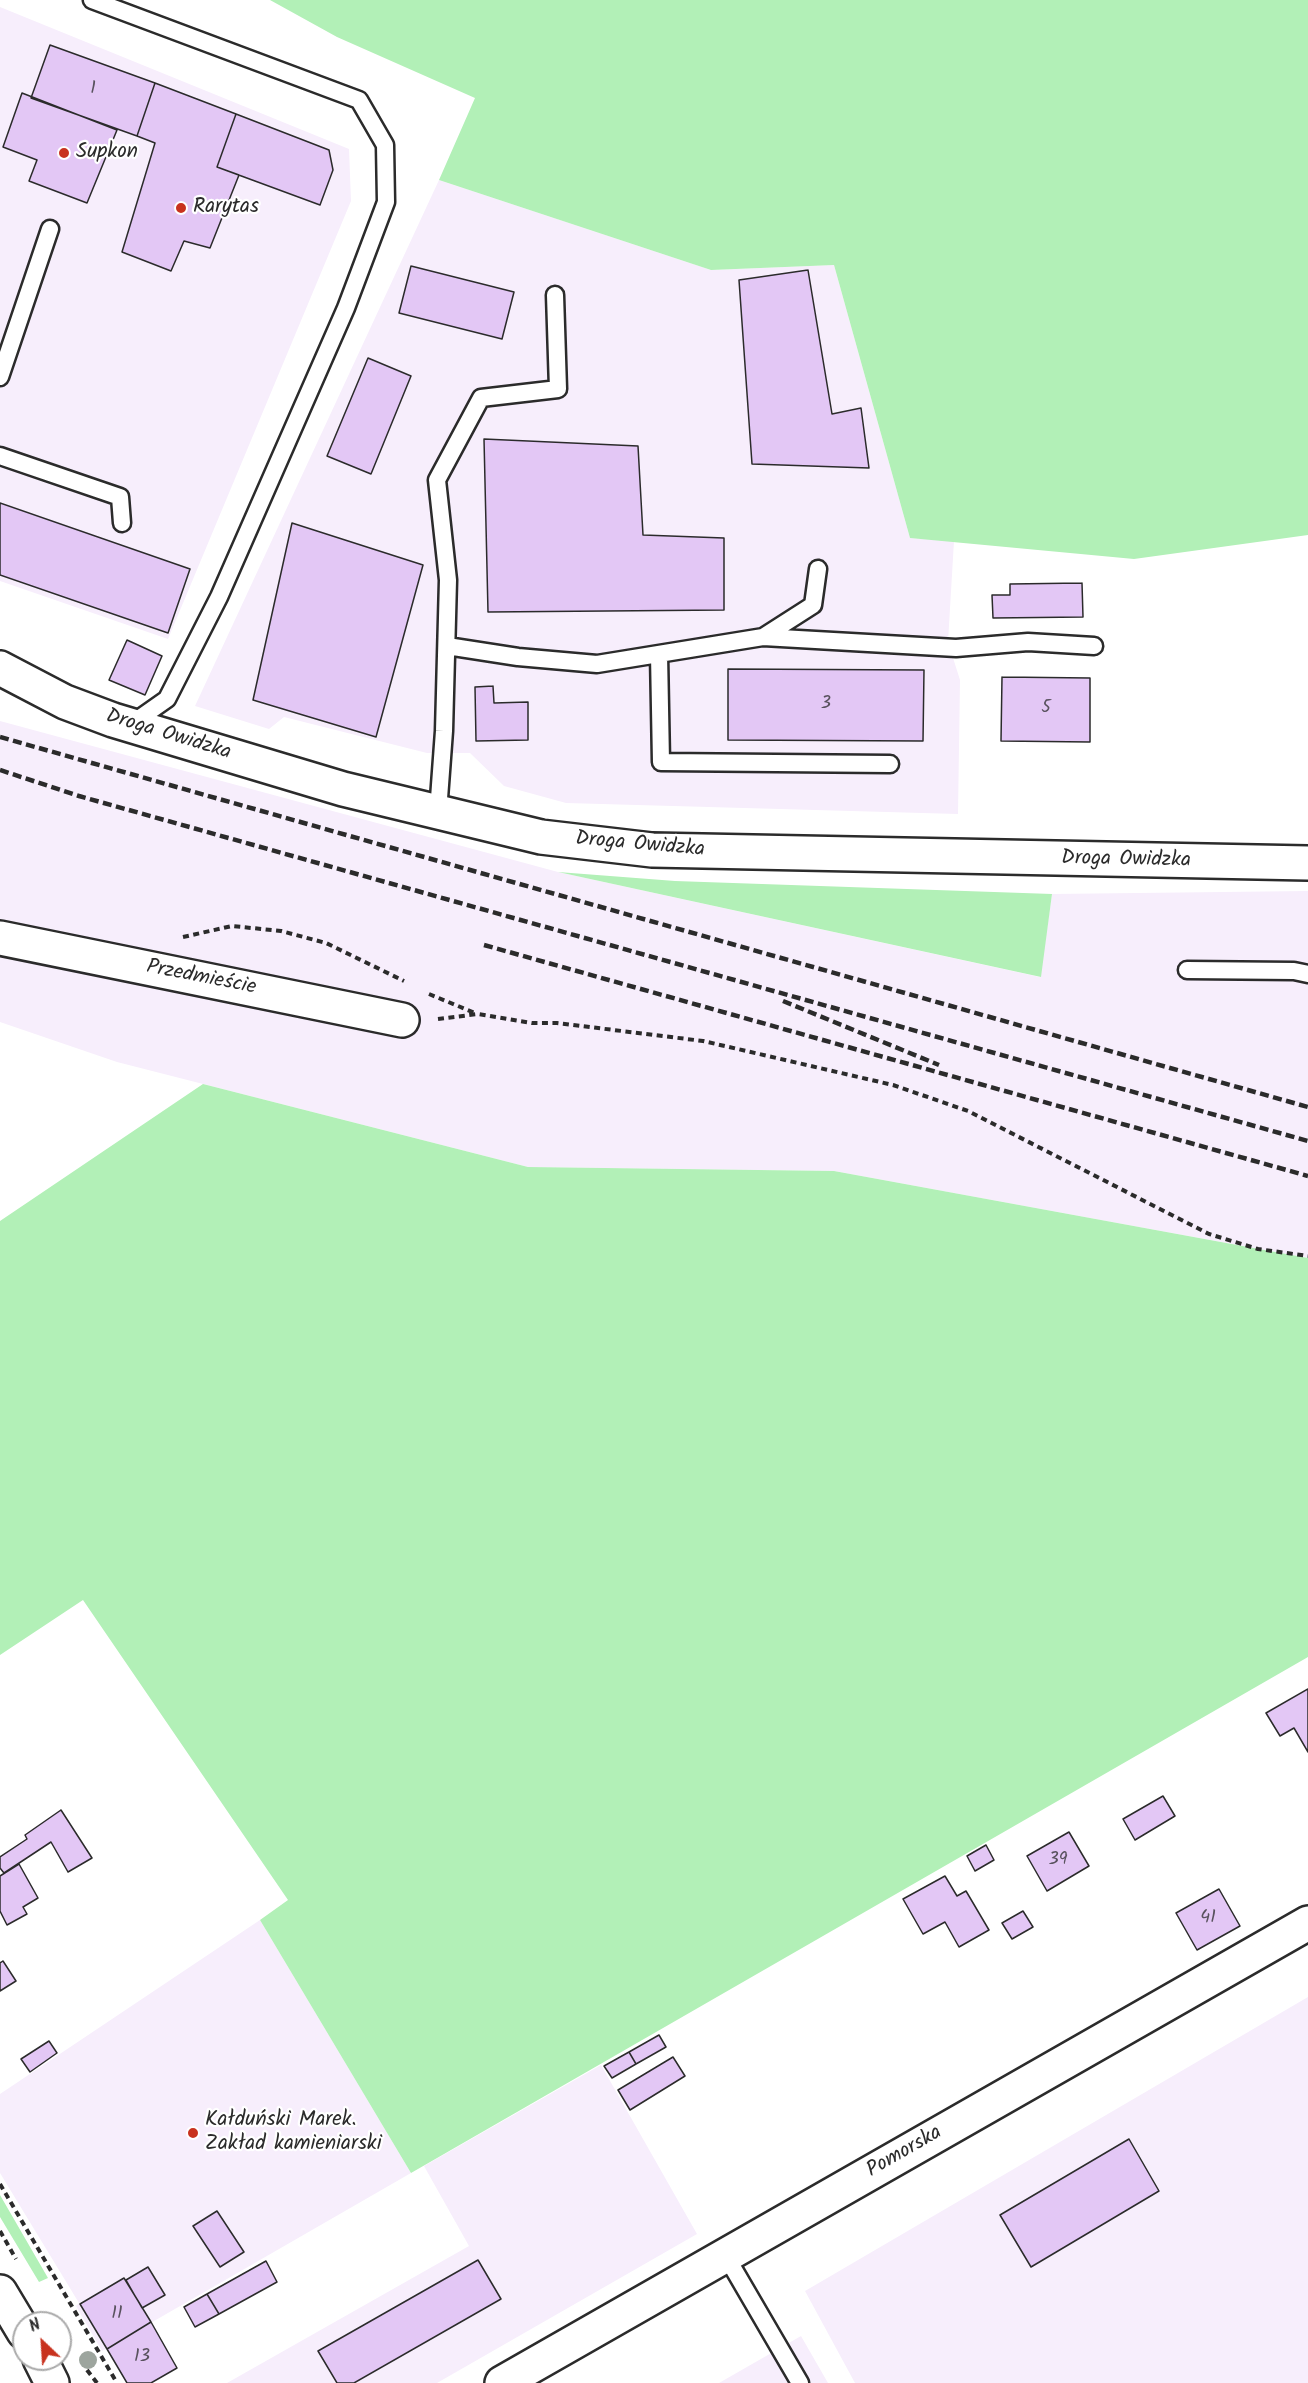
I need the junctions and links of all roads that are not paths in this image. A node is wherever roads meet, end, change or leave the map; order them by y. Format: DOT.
graph roads {
  1 [pos="92,0"];
  2 [pos="50,229"];
  3 [pos="555,295"];
  4 [pos="0,377"];
  5 [pos="0,456"];
  6 [pos="122,523"];
  7 [pos="818,569"];
  8 [pos="763,637"];
  9 [pos="447,646"];
  10 [pos="1094,646"];
  11 [pos="659,654"];
  12 [pos="0,668"];
  13 [pos="130,725"];
  14 [pos="890,764"];
  15 [pos="438,812"];
  16 [pos="1308,863"];
  17 [pos="0,938"];
  18 [pos="1187,970"];
  19 [pos="1308,974"];
  20 [pos="402,1020"];
  21 [pos="1308,1923"];
  22 [pos="726,2256"];
  23 [pos="0,2292"];
  24 [pos="12,2312"];
  25 [pos="502,2383"];
  26 [pos="800,2383"];
  1 -- 13 [label="lane"];
  2 -- 4 [label="lane"];
  3 -- 9 [label="lane"];
  5 -- 6 [label="lane"];
  7 -- 8 [label="lane"];
  8 -- 10 [label="lane"];
  8 -- 11 [label="lane"];
  9 -- 11 [label="lane"];
  9 -- 15 [label="lane"];
  11 -- 14 [label="lane"];
  12 -- 13 [label="street, Droga Owidzka"];
  13 -- 15 [label="street, Droga Owidzka"];
  15 -- 16 [label="street, Droga Owidzka"];
  17 -- 20 [label="street, Przedmieście"];
  18 -- 19 [label="lane"];
  21 -- 22 [label="street, Pomorska"];
  22 -- 25 [label="street, Pomorska"];
  22 -- 26 [label="lane"];
  23 -- 24 [label="street"];
}
